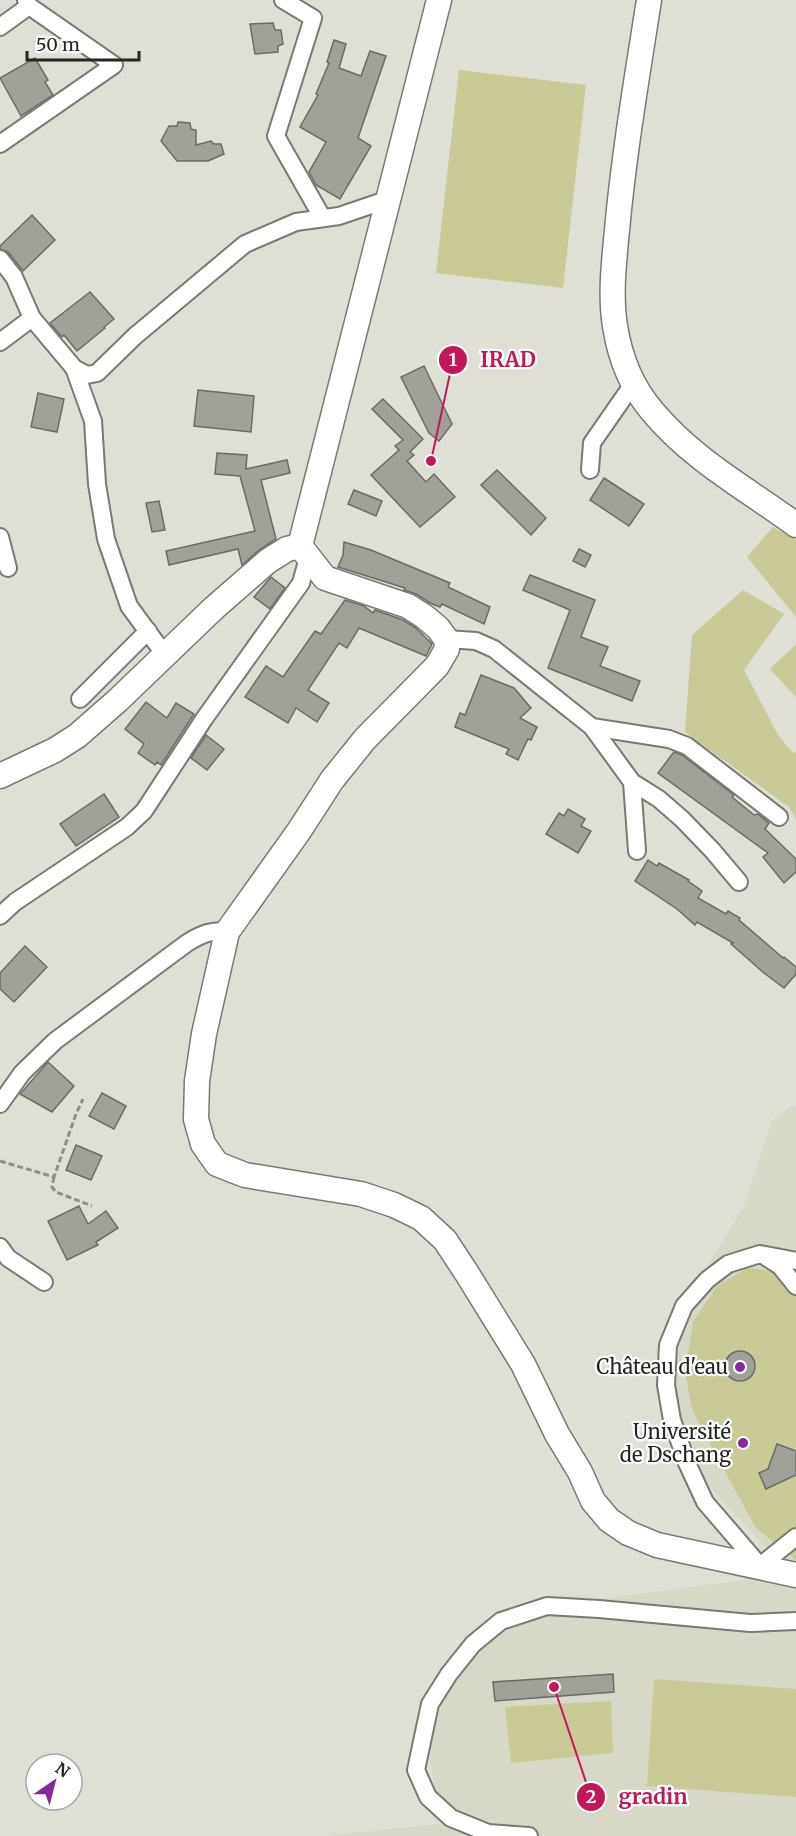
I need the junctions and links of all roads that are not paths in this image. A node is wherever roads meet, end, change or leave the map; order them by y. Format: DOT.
graph roads {
  1 [pos="283,0"];
  2 [pos="310,0"];
  3 [pos="439,0"];
  4 [pos="649,0"];
  5 [pos="27,3"];
  6 [pos="313,18"];
  7 [pos="0,27"];
  8 [pos="0,144"];
  9 [pos="389,199"];
  10 [pos="322,217"];
  11 [pos="0,259"];
  12 [pos="32,318"];
  13 [pos="0,342"];
  14 [pos="75,369"];
  15 [pos="633,384"];
  16 [pos="590,470"];
  17 [pos="794,520"];
  18 [pos="0,537"];
  19 [pos="304,552"];
  20 [pos="8,568"];
  21 [pos="148,631"];
  22 [pos="446,639"];
  23 [pos="165,655"];
  24 [pos="80,699"];
  25 [pos="592,727"];
  26 [pos="0,776"];
  27 [pos="632,782"];
  28 [pos="779,818"];
  29 [pos="637,851"];
  30 [pos="739,882"];
  31 [pos="0,916"];
  32 [pos="227,932"];
  33 [pos="0,1104"];
  34 [pos="0,1247"];
  35 [pos="760,1254"];
  36 [pos="796,1261"];
  37 [pos="44,1282"];
  38 [pos="796,1286"];
  39 [pos="796,1537"];
  40 [pos="760,1566"];
  41 [pos="796,1575"];
  42 [pos="796,1621"];
  43 [pos="530,1836"];
  1 -- 6 [label="street"];
  2 -- 6 [label="street"];
  3 -- 9 [label="street"];
  4 -- 15 [label="street"];
  5 -- 7 [label="street"];
  5 -- 8 [label="street"];
  6 -- 10 [label="street"];
  9 -- 10 [label="street"];
  9 -- 19 [label="street"];
  10 -- 14 [label="street"];
  11 -- 12 [label="street"];
  12 -- 13 [label="street"];
  12 -- 14 [label="street"];
  14 -- 21 [label="street"];
  15 -- 16 [label="street"];
  15 -- 17 [label="street"];
  18 -- 20 [label="street"];
  19 -- 22 [label="street"];
  19 -- 23 [label="street"];
  19 -- 31 [label="street"];
  21 -- 23 [label="street"];
  21 -- 24 [label="street"];
  22 -- 25 [label="street"];
  22 -- 32 [label="street"];
  23 -- 26 [label="street"];
  25 -- 27 [label="street"];
  25 -- 28 [label="street"];
  27 -- 29 [label="street"];
  27 -- 30 [label="street"];
  32 -- 33 [label="street"];
  32 -- 40 [label="street"];
  34 -- 37 [label="street"];
  35 -- 36 [label="street"];
  35 -- 38 [label="street"];
  35 -- 40 [label="street"];
  39 -- 40 [label="street"];
  40 -- 41 [label="street"];
  42 -- 43 [label="street"];
}
